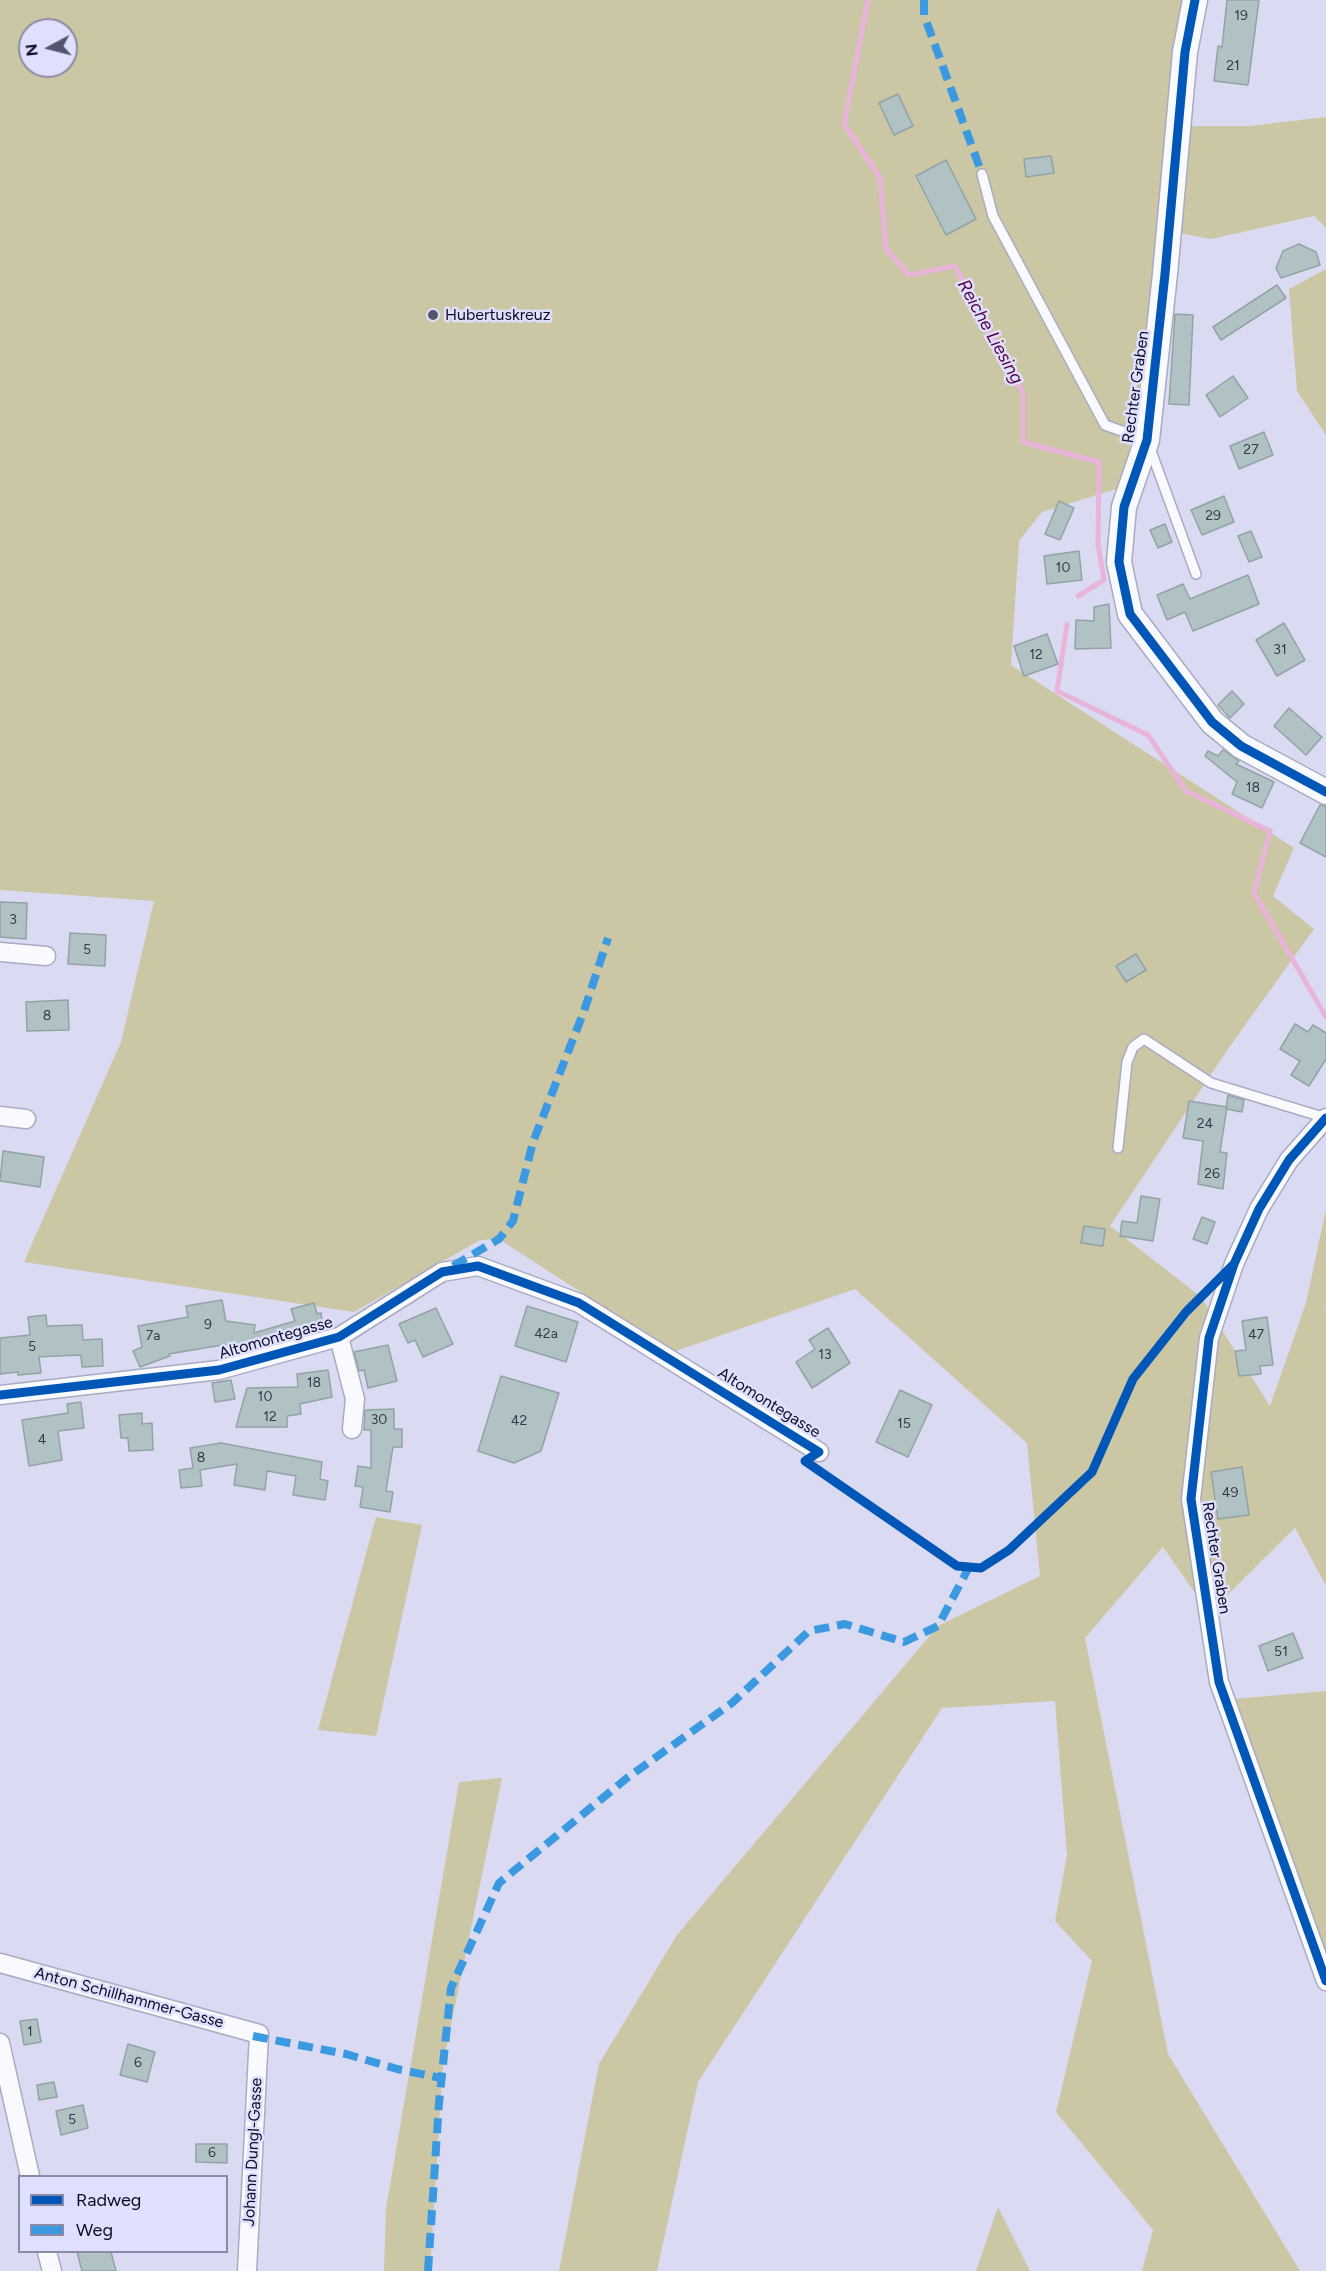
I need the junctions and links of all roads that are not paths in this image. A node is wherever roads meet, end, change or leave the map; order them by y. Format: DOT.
graph roads {
  1 [pos="1195,0"];
  2 [pos="982,174"];
  3 [pos="1147,441"];
  4 [pos="1196,574"];
  5 [pos="1326,792"];
  6 [pos="0,952"];
  7 [pos="46,956"];
  8 [pos="0,1116"];
  9 [pos="1326,1118"];
  10 [pos="26,1119"];
  11 [pos="1118,1148"];
  12 [pos="339,1336"];
  13 [pos="0,1395"];
  14 [pos="352,1429"];
  15 [pos="819,1452"];
  16 [pos="0,1962"];
  17 [pos="1326,1981"];
  18 [pos="259,2034"];
  19 [pos="0,2043"];
  20 [pos="30,2175"];
  21 [pos="47,2253"];
  22 [pos="52,2271"];
  23 [pos="247,2271"];
  1 -- 3 [label="street, Rechter Graben"];
  2 -- 3 [label="lane"];
  3 -- 4 [label="lane"];
  3 -- 5 [label="street, Rechter Graben"];
  6 -- 7 [label="street"];
  8 -- 10 [label="street"];
  9 -- 11 [label="lane"];
  9 -- 17 [label="street, Rechter Graben"];
  12 -- 13 [label="street, Altomontegasse"];
  12 -- 14 [label="street"];
  12 -- 15 [label="street, Altomontegasse"];
  16 -- 18 [label="street, Anton Schillhammer-Gasse"];
  18 -- 23 [label="street, Johann Dungl-Gasse"];
  19 -- 20 [label="street"];
  21 -- 22 [label="street"];
}
